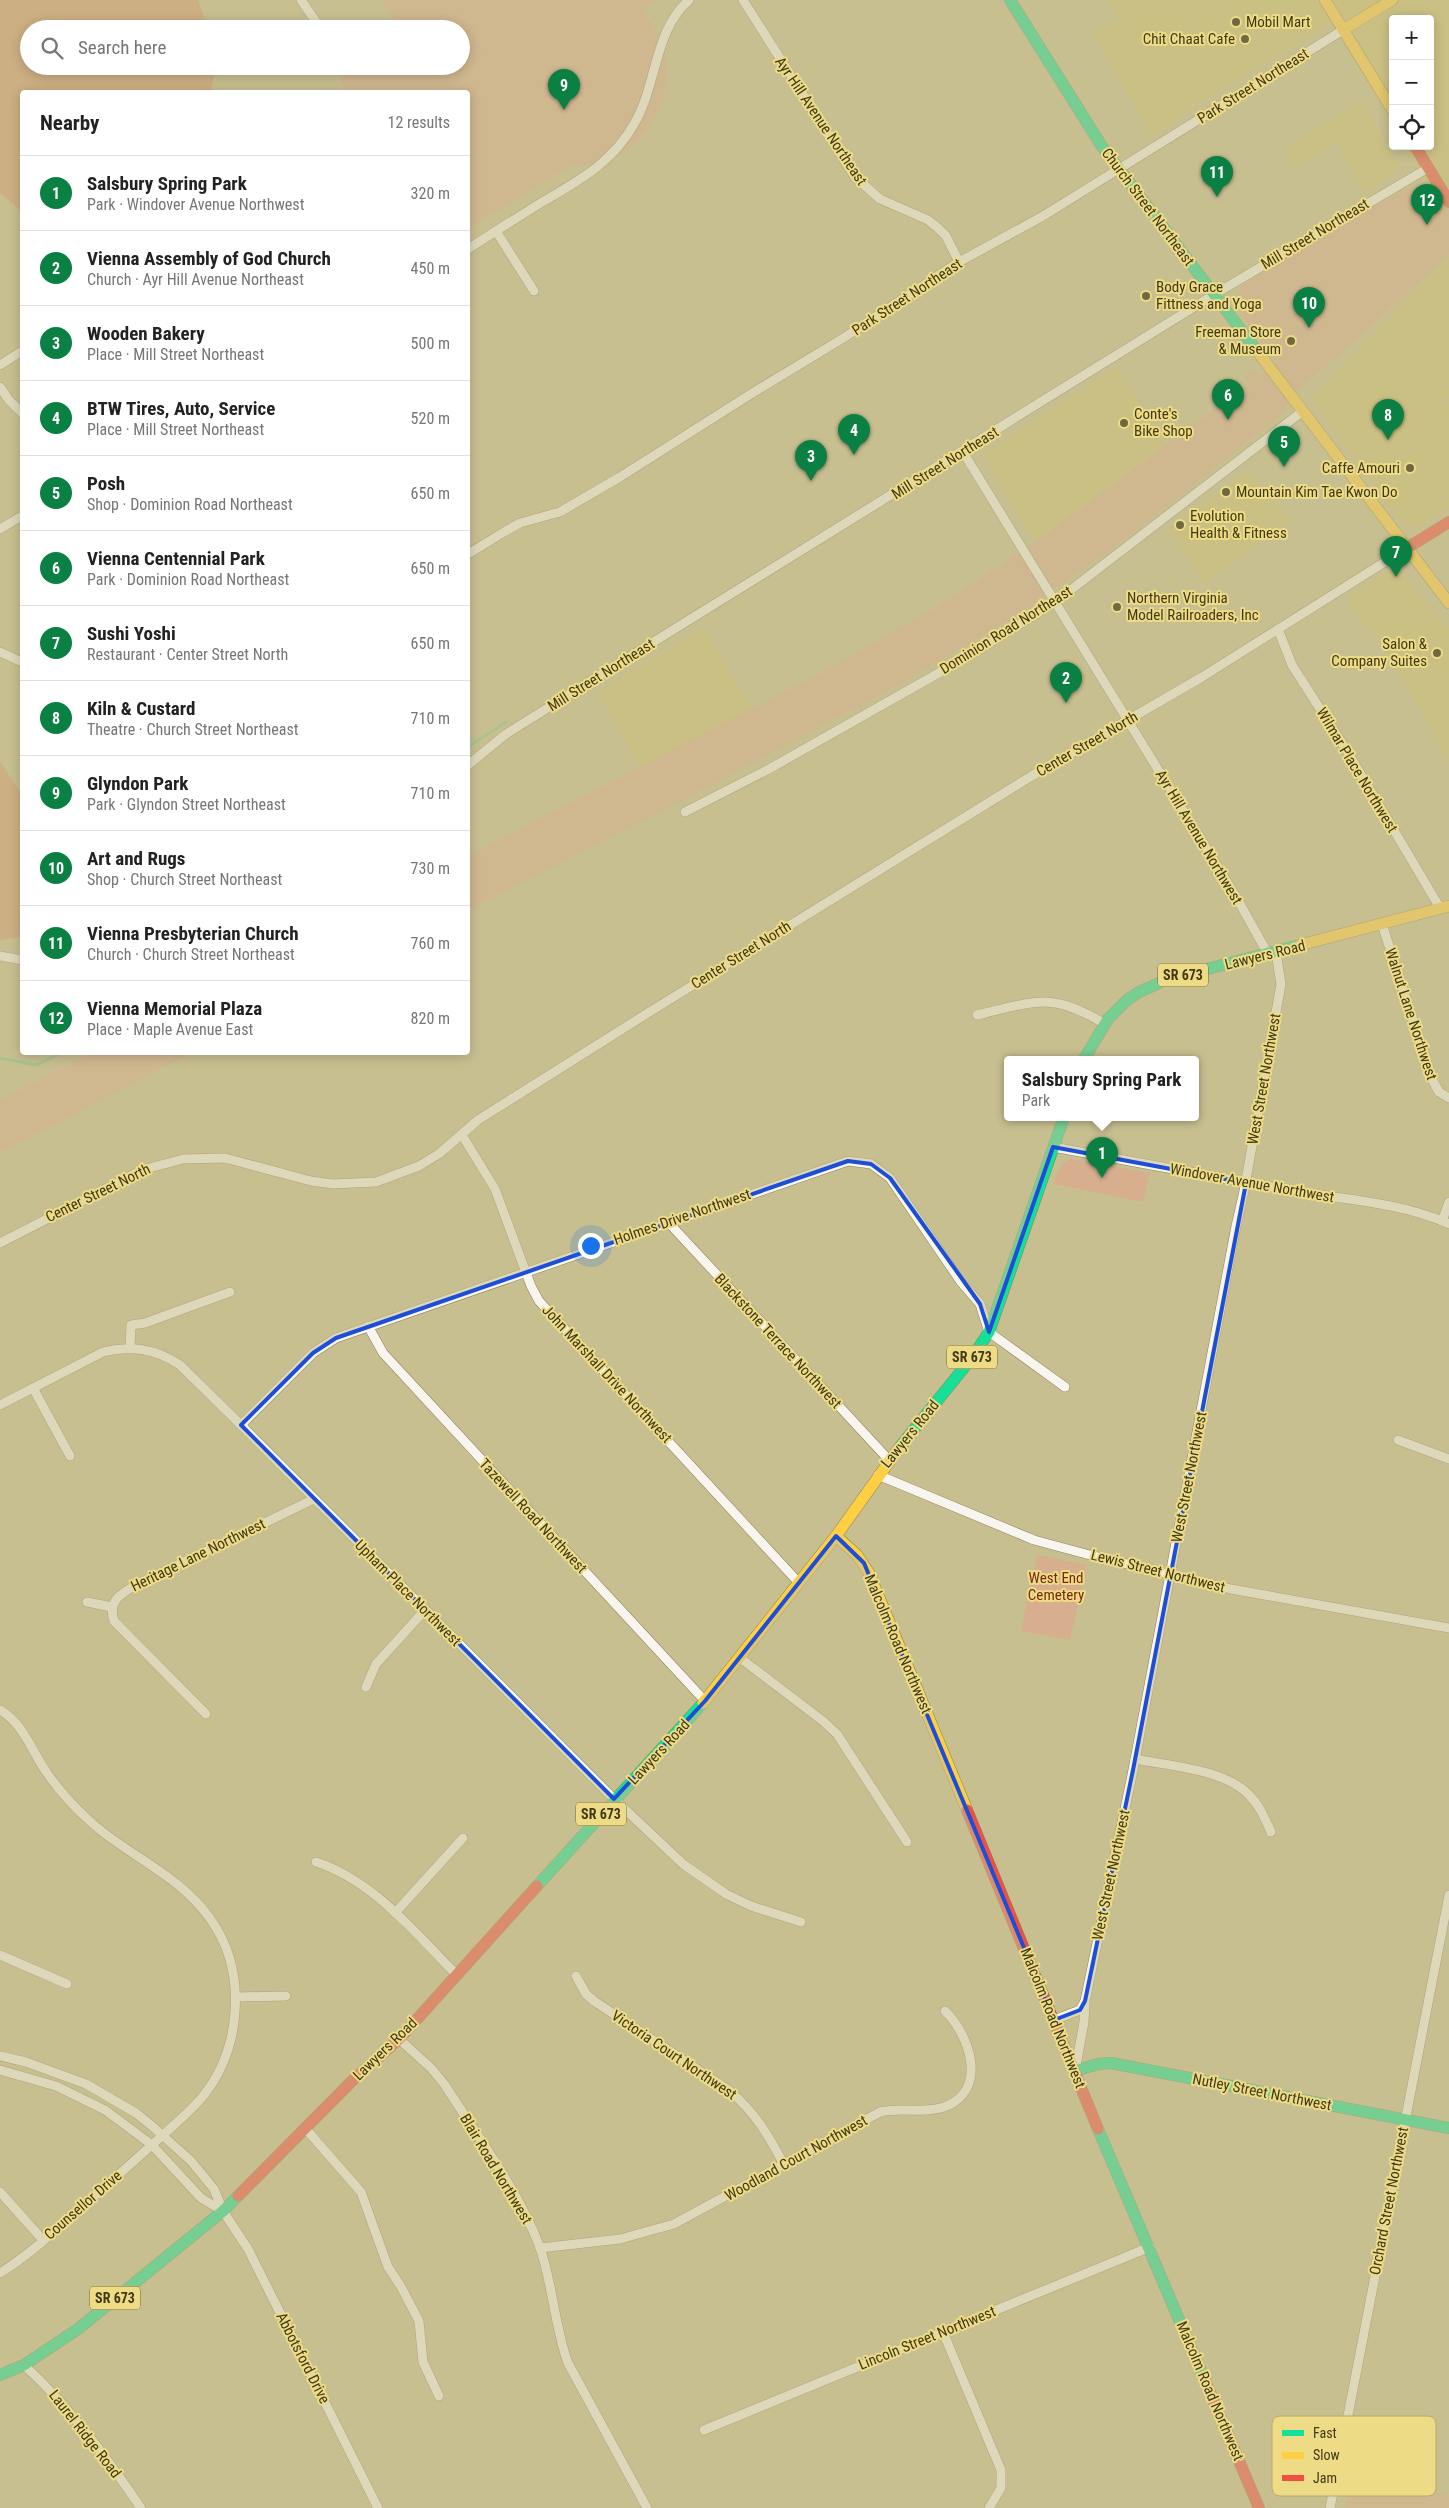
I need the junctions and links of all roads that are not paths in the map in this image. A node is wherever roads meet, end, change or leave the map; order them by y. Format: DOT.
graph roads {
  1 [pos="301,0"];
  2 [pos="689,0"];
  3 [pos="743,0"];
  4 [pos="1010,0"];
  5 [pos="1324,0"];
  6 [pos="1392,0"];
  7 [pos="315,20"];
  8 [pos="1343,30"];
  9 [pos="1390,105"];
  10 [pos="1417,150"];
  11 [pos="1119,168"];
  12 [pos="1428,168"];
  13 [pos="1449,202"];
  14 [pos="496,231"];
  15 [pos="470,247"];
  16 [pos="959,262"];
  17 [pos="534,292"];
  18 [pos="1215,294"];
  19 [pos="20,352"];
  20 [pos="0,365"];
  21 [pos="0,387"];
  22 [pos="20,411"];
  23 [pos="1303,411"];
  24 [pos="963,452"];
  25 [pos="20,517"];
  26 [pos="1449,522"];
  27 [pos="0,529"];
  28 [pos="1407,548"];
  29 [pos="470,552"];
  30 [pos="1055,602"];
  31 [pos="1449,603"];
  32 [pos="1278,629"];
  33 [pos="0,652"];
  34 [pos="20,661"];
  35 [pos="1128,720"];
  36 [pos="470,763"];
  37 [pos="685,812"];
  38 [pos="1445,907"];
  39 [pos="1382,924"];
  40 [pos="1272,953"];
  41 [pos="0,956"];
  42 [pos="20,960"];
  43 [pos="977,1014"];
  44 [pos="1103,1023"];
  45 [pos="1086,1056"];
  46 [pos="1449,1098"];
  47 [pos="1063,1121"];
  48 [pos="462,1134"];
  49 [pos="1053,1147"];
  50 [pos="1246,1182"];
  51 [pos="1449,1202"];
  52 [pos="668,1222"];
  53 [pos="1446,1222"];
  54 [pos="0,1242"];
  55 [pos="525,1271"];
  56 [pos="230,1292"];
  57 [pos="368,1326"];
  58 [pos="989,1332"];
  59 [pos="130,1348"];
  60 [pos="1064,1387"];
  61 [pos="33,1388"];
  62 [pos="0,1405"];
  63 [pos="241,1425"];
  64 [pos="1398,1440"];
  65 [pos="70,1456"];
  66 [pos="1449,1459"];
  67 [pos="889,1460"];
  68 [pos="878,1475"];
  69 [pos="314,1499"];
  70 [pos="836,1536"];
  71 [pos="1169,1576"];
  72 [pos="799,1583"];
  73 [pos="87,1602"];
  74 [pos="112,1606"];
  75 [pos="425,1610"];
  76 [pos="1449,1628"];
  77 [pos="740,1658"];
  78 [pos="366,1687"];
  79 [pos="705,1701"];
  80 [pos="0,1710"];
  81 [pos="206,1714"];
  82 [pos="1135,1759"];
  83 [pos="614,1799"];
  84 [pos="1271,1832"];
  85 [pos="463,1838"];
  86 [pos="907,1842"];
  87 [pos="316,1862"];
  88 [pos="1449,1895"];
  89 [pos="395,1913"];
  90 [pos="801,1922"];
  91 [pos="0,1955"];
  92 [pos="456,1974"];
  93 [pos="576,1976"];
  94 [pos="67,1984"];
  95 [pos="286,1996"];
  96 [pos="236,1997"];
  97 [pos="1086,2001"];
  98 [pos="945,2011"];
  99 [pos="1054,2020"];
  100 [pos="399,2039"];
  101 [pos="0,2056"];
  102 [pos="0,2070"];
  103 [pos="1075,2071"];
  104 [pos="1404,2120"];
  105 [pos="305,2128"];
  106 [pos="1449,2128"];
  107 [pos="163,2134"];
  108 [pos="152,2145"];
  109 [pos="784,2165"];
  110 [pos="0,2192"];
  111 [pos="223,2211"];
  112 [pos="43,2240"];
  113 [pos="1150,2247"];
  114 [pos="540,2248"];
  115 [pos="0,2273"];
  116 [pos="944,2332"];
  117 [pos="24,2365"];
  118 [pos="0,2375"];
  119 [pos="438,2396"];
  120 [pos="1348,2416"];
  121 [pos="704,2430"];
  122 [pos="141,2508"];
  123 [pos="378,2508"];
  124 [pos="647,2508"];
  125 [pos="989,2508"];
  126 [pos="1259,2508"];
  1 -- 7 [label="street"];
  2 -- 14 [label="street"];
  3 -- 16 [label="street, Ayr Hill Avenue Northeast"];
  4 -- 11 [label="main road, Church Street Northeast"];
  5 -- 8 [label="main road"];
  6 -- 8 [label="main road"];
  8 -- 9 [label="main road"];
  8 -- 11 [label="street, Park Street Northeast"];
  10 -- 12 [label="main road"];
  11 -- 16 [label="street, Park Street Northeast"];
  11 -- 18 [label="main road, Church Street Northeast"];
  12 -- 13 [label="main road"];
  12 -- 18 [label="street, Mill Street Northeast"];
  14 -- 15 [label="street"];
  14 -- 17 [label="street"];
  16 -- 29 [label="street, Park Street Northeast"];
  18 -- 23 [label="main road, Church Street Northeast"];
  18 -- 24 [label="street, Mill Street Northeast"];
  19 -- 20 [label="street"];
  21 -- 22 [label="street"];
  23 -- 28 [label="main road, Church Street Northeast"];
  23 -- 30 [label="street, Dominion Road Northeast"];
  24 -- 30 [label="street"];
  24 -- 36 [label="street, Mill Street Northeast"];
  25 -- 27 [label="street"];
  26 -- 28 [label="main road, Center Street North"];
  28 -- 31 [label="main road, Church Street Northeast"];
  28 -- 32 [label="street, Center Street North"];
  30 -- 35 [label="street"];
  30 -- 37 [label="street, Dominion Road Northeast"];
  32 -- 35 [label="street, Center Street North"];
  32 -- 38 [label="street, Wilmar Place Northwest"];
  33 -- 34 [label="street"];
  35 -- 40 [label="street, Ayr Hill Avenue Northwest"];
  35 -- 48 [label="street, Center Street North"];
  38 -- 39 [label="main road, Lawyers Road / SR 673"];
  39 -- 40 [label="main road, Lawyers Road / SR 673"];
  39 -- 46 [label="street, Walnut Lane Northwest"];
  40 -- 44 [label="main road, Lawyers Road / SR 673"];
  40 -- 50 [label="street, West Street Northwest"];
  41 -- 42 [label="street"];
  43 -- 44 [label="street"];
  44 -- 45 [label="main road, Lawyers Road / SR 673"];
  47 -- 49 [label="main road, Lawyers Road / SR 673"];
  48 -- 54 [label="street, Center Street North"];
  48 -- 55 [label="street, John Marshall Drive Northwest"];
  49 -- 50 [label="street, Windover Avenue Northwest"];
  49 -- 58 [label="main road, Lawyers Road / SR 673"];
  50 -- 53 [label="street, Windover Avenue Northwest"];
  50 -- 71 [label="street, West Street Northwest"];
  51 -- 53 [label="street"];
  52 -- 55 [label="street, Holmes Drive Northwest"];
  52 -- 58 [label="street, Holmes Drive Northwest"];
  52 -- 67 [label="street, Blackstone Terrace Northwest"];
  55 -- 57 [label="street, Holmes Drive Northwest"];
  55 -- 72 [label="street, John Marshall Drive Northwest"];
  56 -- 59 [label="street"];
  57 -- 63 [label="street, Holmes Drive Northwest"];
  57 -- 79 [label="street, Tazewell Road Northwest"];
  58 -- 60 [label="street"];
  58 -- 67 [label="main road, Lawyers Road / SR 673"];
  59 -- 61 [label="street, Upham Place Northwest"];
  59 -- 63 [label="street, Upham Place Northwest"];
  61 -- 62 [label="street, Upham Place Northwest"];
  61 -- 65 [label="street"];
  63 -- 69 [label="street, Upham Place Northwest"];
  64 -- 66 [label="street"];
  67 -- 68 [label="main road, Lawyers Road / SR 673"];
  68 -- 70 [label="main road, Lawyers Road / SR 673"];
  68 -- 71 [label="street, Lewis Street Northwest"];
  69 -- 74 [label="street, Heritage Lane Northwest"];
  69 -- 75 [label="street, Upham Place Northwest"];
  70 -- 72 [label="main road, Lawyers Road / SR 673"];
  70 -- 99 [label="main road, Malcolm Road Northwest"];
  71 -- 76 [label="street, Lewis Street Northwest"];
  71 -- 82 [label="street, West Street Northwest"];
  72 -- 77 [label="main road, Lawyers Road / SR 673"];
  73 -- 74 [label="street"];
  74 -- 81 [label="street"];
  75 -- 78 [label="street"];
  75 -- 83 [label="street, Upham Place Northwest"];
  77 -- 79 [label="main road, Lawyers Road / SR 673"];
  77 -- 86 [label="street"];
  79 -- 83 [label="main road, Lawyers Road / SR 673"];
  80 -- 96 [label="street, Counsellor Drive"];
  82 -- 84 [label="street"];
  82 -- 97 [label="street, West Street Northwest"];
  83 -- 90 [label="street, Upham Place Northwest"];
  83 -- 92 [label="main road, Lawyers Road / SR 673"];
  85 -- 89 [label="street"];
  87 -- 89 [label="street"];
  88 -- 104 [label="street, Orchard Street Northwest"];
  89 -- 92 [label="street"];
  91 -- 94 [label="street"];
  92 -- 100 [label="main road, Lawyers Road / SR 673"];
  93 -- 109 [label="street, Victoria Court Northwest"];
  95 -- 96 [label="street"];
  96 -- 107 [label="street, Counsellor Drive"];
  97 -- 99 [label="street"];
  97 -- 103 [label="street, West Street Northwest"];
  98 -- 109 [label="street, Woodland Court Northwest"];
  99 -- 103 [label="main road, Malcolm Road Northwest"];
  100 -- 105 [label="main road, Lawyers Road / SR 673"];
  100 -- 114 [label="street, Blair Road Northwest"];
  101 -- 107 [label="street, Abbotsford Drive"];
  102 -- 108 [label="street, Abbotsford Drive"];
  103 -- 104 [label="main road, Nutley Street Northwest"];
  103 -- 113 [label="main road, Malcolm Road Northwest"];
  104 -- 106 [label="main road, Nutley Street Northwest"];
  104 -- 120 [label="street, Orchard Street Northwest"];
  105 -- 111 [label="main road, Lawyers Road / SR 673"];
  105 -- 119 [label="street"];
  107 -- 108 [label="street, Counsellor Drive"];
  107 -- 111 [label="street, Abbotsford Drive"];
  108 -- 111 [label="street, Abbotsford Drive"];
  108 -- 112 [label="street, Counsellor Drive"];
  109 -- 114 [label="street, Woodland Court Northwest"];
  110 -- 112 [label="street"];
  111 -- 117 [label="main road, Lawyers Road / SR 673"];
  111 -- 123 [label="street, Abbotsford Drive"];
  112 -- 115 [label="street, Counsellor Drive"];
  113 -- 116 [label="street, Lincoln Street Northwest"];
  113 -- 126 [label="main road, Malcolm Road Northwest"];
  114 -- 124 [label="street, Blair Road Northwest"];
  116 -- 121 [label="street, Lincoln Street Northwest"];
  116 -- 125 [label="street"];
  117 -- 118 [label="main road, Lawyers Road / SR 673"];
  117 -- 122 [label="street, Laurel Ridge Road"];
}
